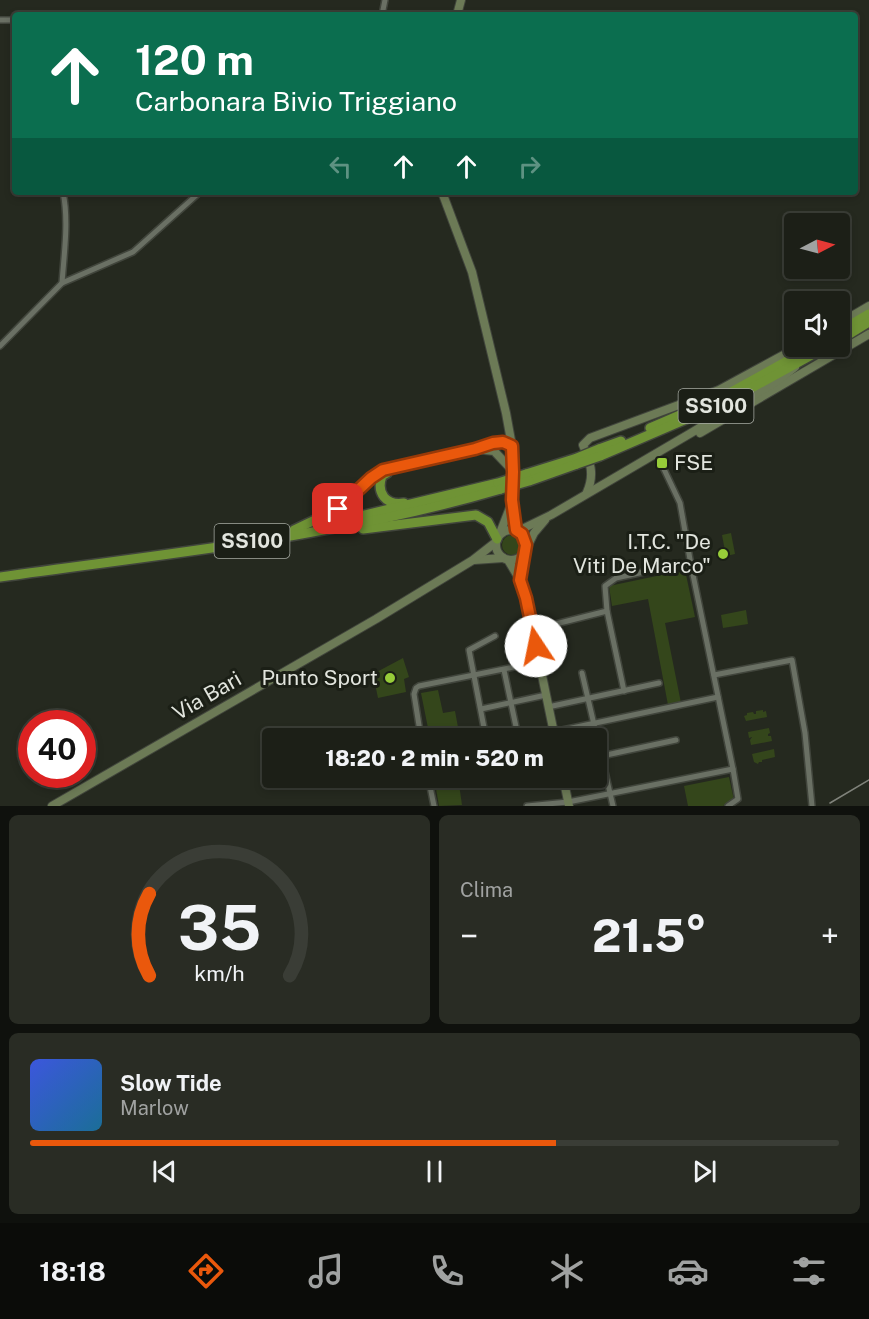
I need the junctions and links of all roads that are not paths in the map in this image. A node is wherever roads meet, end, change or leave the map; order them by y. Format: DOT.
graph roads {
  1 [pos="64,195"];
  2 [pos="197,195"];
  3 [pos="443,195"];
  4 [pos="62,284"];
  5 [pos="869,306"];
  6 [pos="869,314"];
  7 [pos="850,317"];
  8 [pos="869,322"];
  9 [pos="850,326"];
  10 [pos="850,333"];
  11 [pos="869,334"];
  12 [pos="0,346"];
  13 [pos="784,355"];
  14 [pos="794,357"];
  15 [pos="809,357"];
  16 [pos="801,362"];
  17 [pos="508,422"];
  18 [pos="512,446"];
  19 [pos="493,447"];
  20 [pos="475,449"];
  21 [pos="599,452"];
  22 [pos="658,452"];
  23 [pos="663,465"];
  24 [pos="401,466"];
  25 [pos="592,469"];
  26 [pos="513,472"];
  27 [pos="611,478"];
  28 [pos="499,486"];
  29 [pos="586,493"];
  30 [pos="448,496"];
  31 [pos="512,500"];
  32 [pos="551,515"];
  33 [pos="294,530"];
  34 [pos="517,531"];
  35 [pos="498,539"];
  36 [pos="248,542"];
  37 [pos="524,552"];
  38 [pos="506,559"];
  39 [pos="473,560"];
  40 [pos="691,565"];
  41 [pos="0,571"];
  42 [pos="0,577"];
  43 [pos="520,580"];
  44 [pos="607,611"];
  45 [pos="532,630"];
  46 [pos="495,636"];
  47 [pos="539,662"];
  48 [pos="504,670"];
  49 [pos="582,673"];
  50 [pos="714,675"];
  51 [pos="474,676"];
  52 [pos="646,678"];
  53 [pos="659,683"];
  54 [pos="648,685"];
  55 [pos="624,691"];
  56 [pos="546,695"];
  57 [pos="718,697"];
  58 [pos="588,699"];
  59 [pos="511,703"];
  60 [pos="548,707"];
  61 [pos="481,709"];
  62 [pos="594,723"];
  63 [pos="420,728"];
  64 [pos="484,728"];
  65 [pos="516,728"];
  66 [pos="552,728"];
  67 [pos="577,728"];
  68 [pos="595,728"];
  69 [pos="676,740"];
  70 [pos="607,754"];
  71 [pos="733,769"];
  72 [pos="607,786"];
  73 [pos="430,788"];
  74 [pos="564,788"];
  75 [pos="75,792"];
  76 [pos="609,794"];
  77 [pos="568,804"];
  78 [pos="52,806"];
  79 [pos="62,806"];
  80 [pos="434,806"];
  81 [pos="527,806"];
  82 [pos="613,806"];
  83 [pos="728,806"];
  84 [pos="812,806"];
  1 -- 4 [label="street"];
  2 -- 4 [label="street"];
  3 -- 17 [label="main road"];
  4 -- 12 [label="street"];
  5 -- 7 [label="main road"];
  6 -- 9 [label="highway"];
  8 -- 10 [label="highway"];
  11 -- 22 [label="main road"];
  13 -- 25 [label="main road"];
  14 -- 21 [label="highway, SS100"];
  15 -- 16 [label="highway, SS100"];
  16 -- 21 [label="highway, SS100"];
  16 -- 22 [label="main road"];
  17 -- 18 [label="main road"];
  17 -- 19 [label="main road"];
  18 -- 19 [label="main road"];
  18 -- 26 [label="main road"];
  19 -- 20 [label="main road"];
  19 -- 26 [label="main road"];
  20 -- 24 [label="highway, SS100"];
  21 -- 28 [label="highway, SS100, bridge"];
  22 -- 27 [label="main road"];
  23 -- 40 [label="street"];
  24 -- 30 [label="highway, SS100"];
  24 -- 33 [label="highway, SS100"];
  25 -- 27 [label="main road"];
  25 -- 29 [label="main road"];
  26 -- 31 [label="main road"];
  27 -- 29 [label="main road"];
  28 -- 30 [label="highway, SS100"];
  28 -- 36 [label="highway, SS100"];
  29 -- 32 [label="main road"];
  30 -- 33 [label="highway, SS100"];
  31 -- 34 [label="main road"];
  31 -- 35 [label="main road"];
  32 -- 34 [label="main road"];
  32 -- 37 [label="main road"];
  33 -- 41 [label="highway, SS100"];
  34 -- 35 [label="main road"];
  34 -- 37 [label="main road"];
  35 -- 36 [label="highway, SS100"];
  35 -- 38 [label="main road"];
  35 -- 39 [label="main road, Via Bari"];
  36 -- 42 [label="highway, SS100"];
  37 -- 38 [label="main road"];
  37 -- 43 [label="main road"];
  38 -- 39 [label="main road"];
  38 -- 43 [label="main road"];
  39 -- 75 [label="main road, Via Bari"];
  40 -- 44 [label="street"];
  40 -- 50 [label="street"];
  43 -- 45 [label="main road"];
  44 -- 45 [label="street"];
  44 -- 55 [label="street"];
  45 -- 47 [label="main road"];
  46 -- 51 [label="street"];
  47 -- 48 [label="street"];
  47 -- 56 [label="main road"];
  48 -- 51 [label="street"];
  48 -- 59 [label="street"];
  49 -- 58 [label="street"];
  50 -- 57 [label="street"];
  50 -- 84 [label="street"];
  51 -- 61 [label="street"];
  51 -- 63 [label="street"];
  52 -- 54 [label="street"];
  53 -- 54 [label="street"];
  54 -- 55 [label="street"];
  55 -- 58 [label="street"];
  56 -- 59 [label="street"];
  56 -- 60 [label="main road"];
  57 -- 62 [label="street"];
  57 -- 71 [label="street"];
  58 -- 60 [label="street"];
  58 -- 62 [label="street"];
  59 -- 61 [label="street"];
  59 -- 65 [label="street"];
  60 -- 66 [label="main road"];
  61 -- 64 [label="street"];
  62 -- 67 [label="street"];
  62 -- 68 [label="street"];
  69 -- 70 [label="street"];
  71 -- 76 [label="street"];
  71 -- 83 [label="street"];
  72 -- 76 [label="street"];
  73 -- 80 [label="street"];
  74 -- 77 [label="main road"];
  75 -- 78 [label="main road, Via Bari"];
  75 -- 79 [label="main road"];
  76 -- 77 [label="street"];
  76 -- 82 [label="street"];
  77 -- 81 [label="street"];
}
